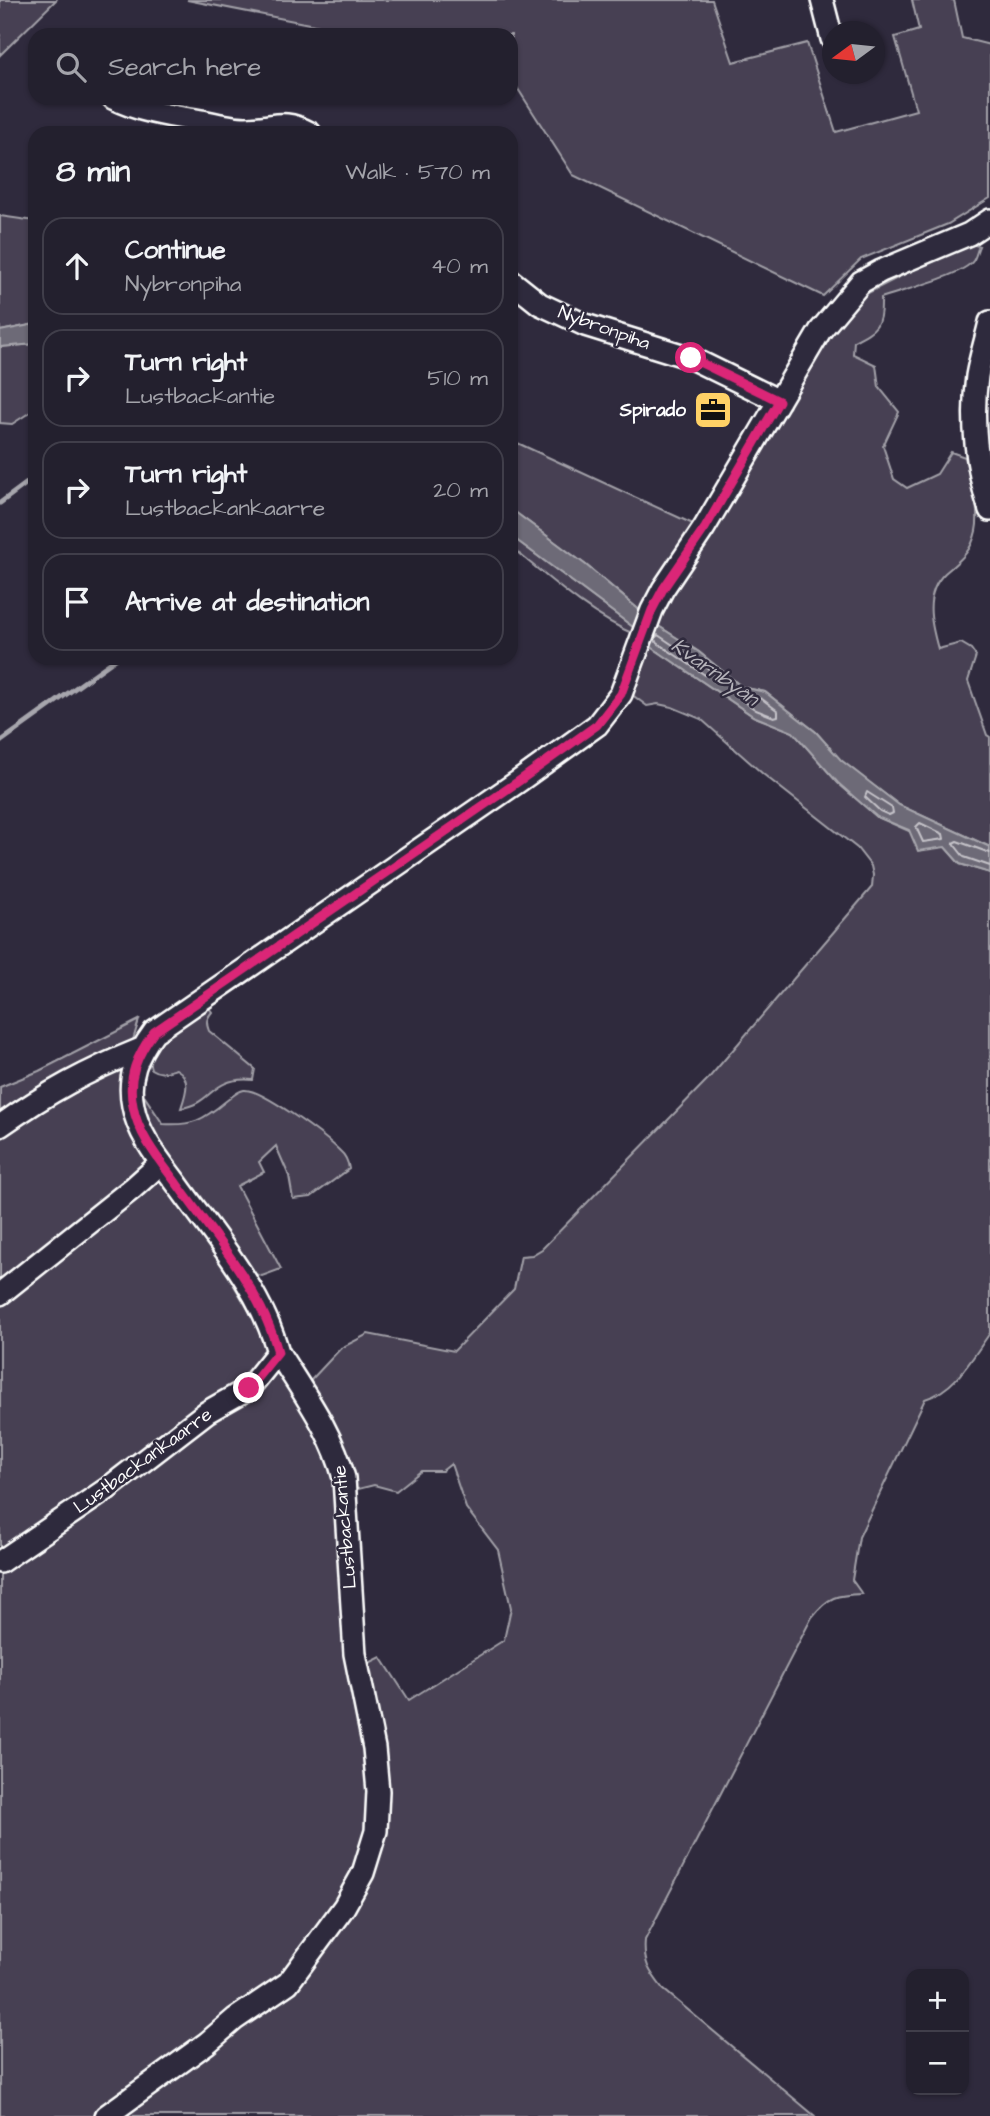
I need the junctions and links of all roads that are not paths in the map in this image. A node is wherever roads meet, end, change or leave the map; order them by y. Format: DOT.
graph roads {
  1 [pos="822,0"];
  2 [pos="827,21"];
  3 [pos="126,105"];
  4 [pos="232,126"];
  5 [pos="263,126"];
  6 [pos="297,126"];
  7 [pos="990,220"];
  8 [pos="518,287"];
  9 [pos="990,322"];
  10 [pos="779,401"];
  11 [pos="990,510"];
  12 [pos="141,1049"];
  13 [pos="0,1126"];
  14 [pos="161,1163"];
  15 [pos="0,1294"];
  16 [pos="278,1352"];
  17 [pos="0,1562"];
  18 [pos="106,2116"];
  1 -- 2 [label="street"];
  3 -- 4 [label="street"];
  5 -- 6 [label="street"];
  7 -- 10 [label="street, Lustbackantie"];
  8 -- 10 [label="street, Nybronpiha"];
  9 -- 11 [label="street"];
  10 -- 12 [label="street, Lustbackantie"];
  12 -- 13 [label="street"];
  12 -- 14 [label="street, Lustbackantie"];
  14 -- 15 [label="street"];
  14 -- 16 [label="street, Lustbackantie"];
  16 -- 17 [label="street, Lustbackankaarre"];
  16 -- 18 [label="street, Lustbackantie"];
}
